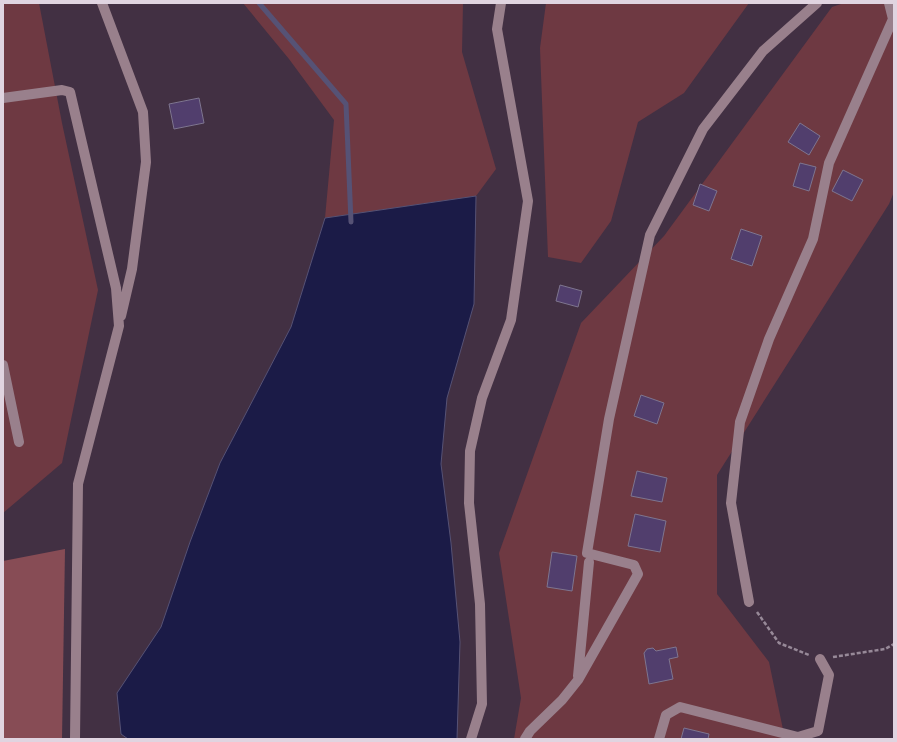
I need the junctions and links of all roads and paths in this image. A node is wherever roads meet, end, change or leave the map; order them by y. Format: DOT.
graph roads {
  1 [pos="102,3"];
  2 [pos="501,3"];
  3 [pos="817,3"];
  4 [pos="889,3"];
  5 [pos="3,98"];
  6 [pos="119,326"];
  7 [pos="3,365"];
  8 [pos="19,442"];
  9 [pos="590,562"];
  10 [pos="749,602"];
  11 [pos="894,644"];
  12 [pos="820,659"];
  13 [pos="578,680"];
  14 [pos="75,739"];
  15 [pos="471,739"];
  16 [pos="525,739"];
  17 [pos="659,739"];
  1 -- 6 [label="street"];
  2 -- 15 [label="street"];
  3 -- 13 [label="street"];
  4 -- 10 [label="street"];
  5 -- 6 [label="street"];
  6 -- 14 [label="street"];
  7 -- 8 [label="street"];
  9 -- 13 [label="street"];
  10 -- 12 [label="path"];
  11 -- 12 [label="path"];
  12 -- 17 [label="street"];
  13 -- 16 [label="street"];
}
